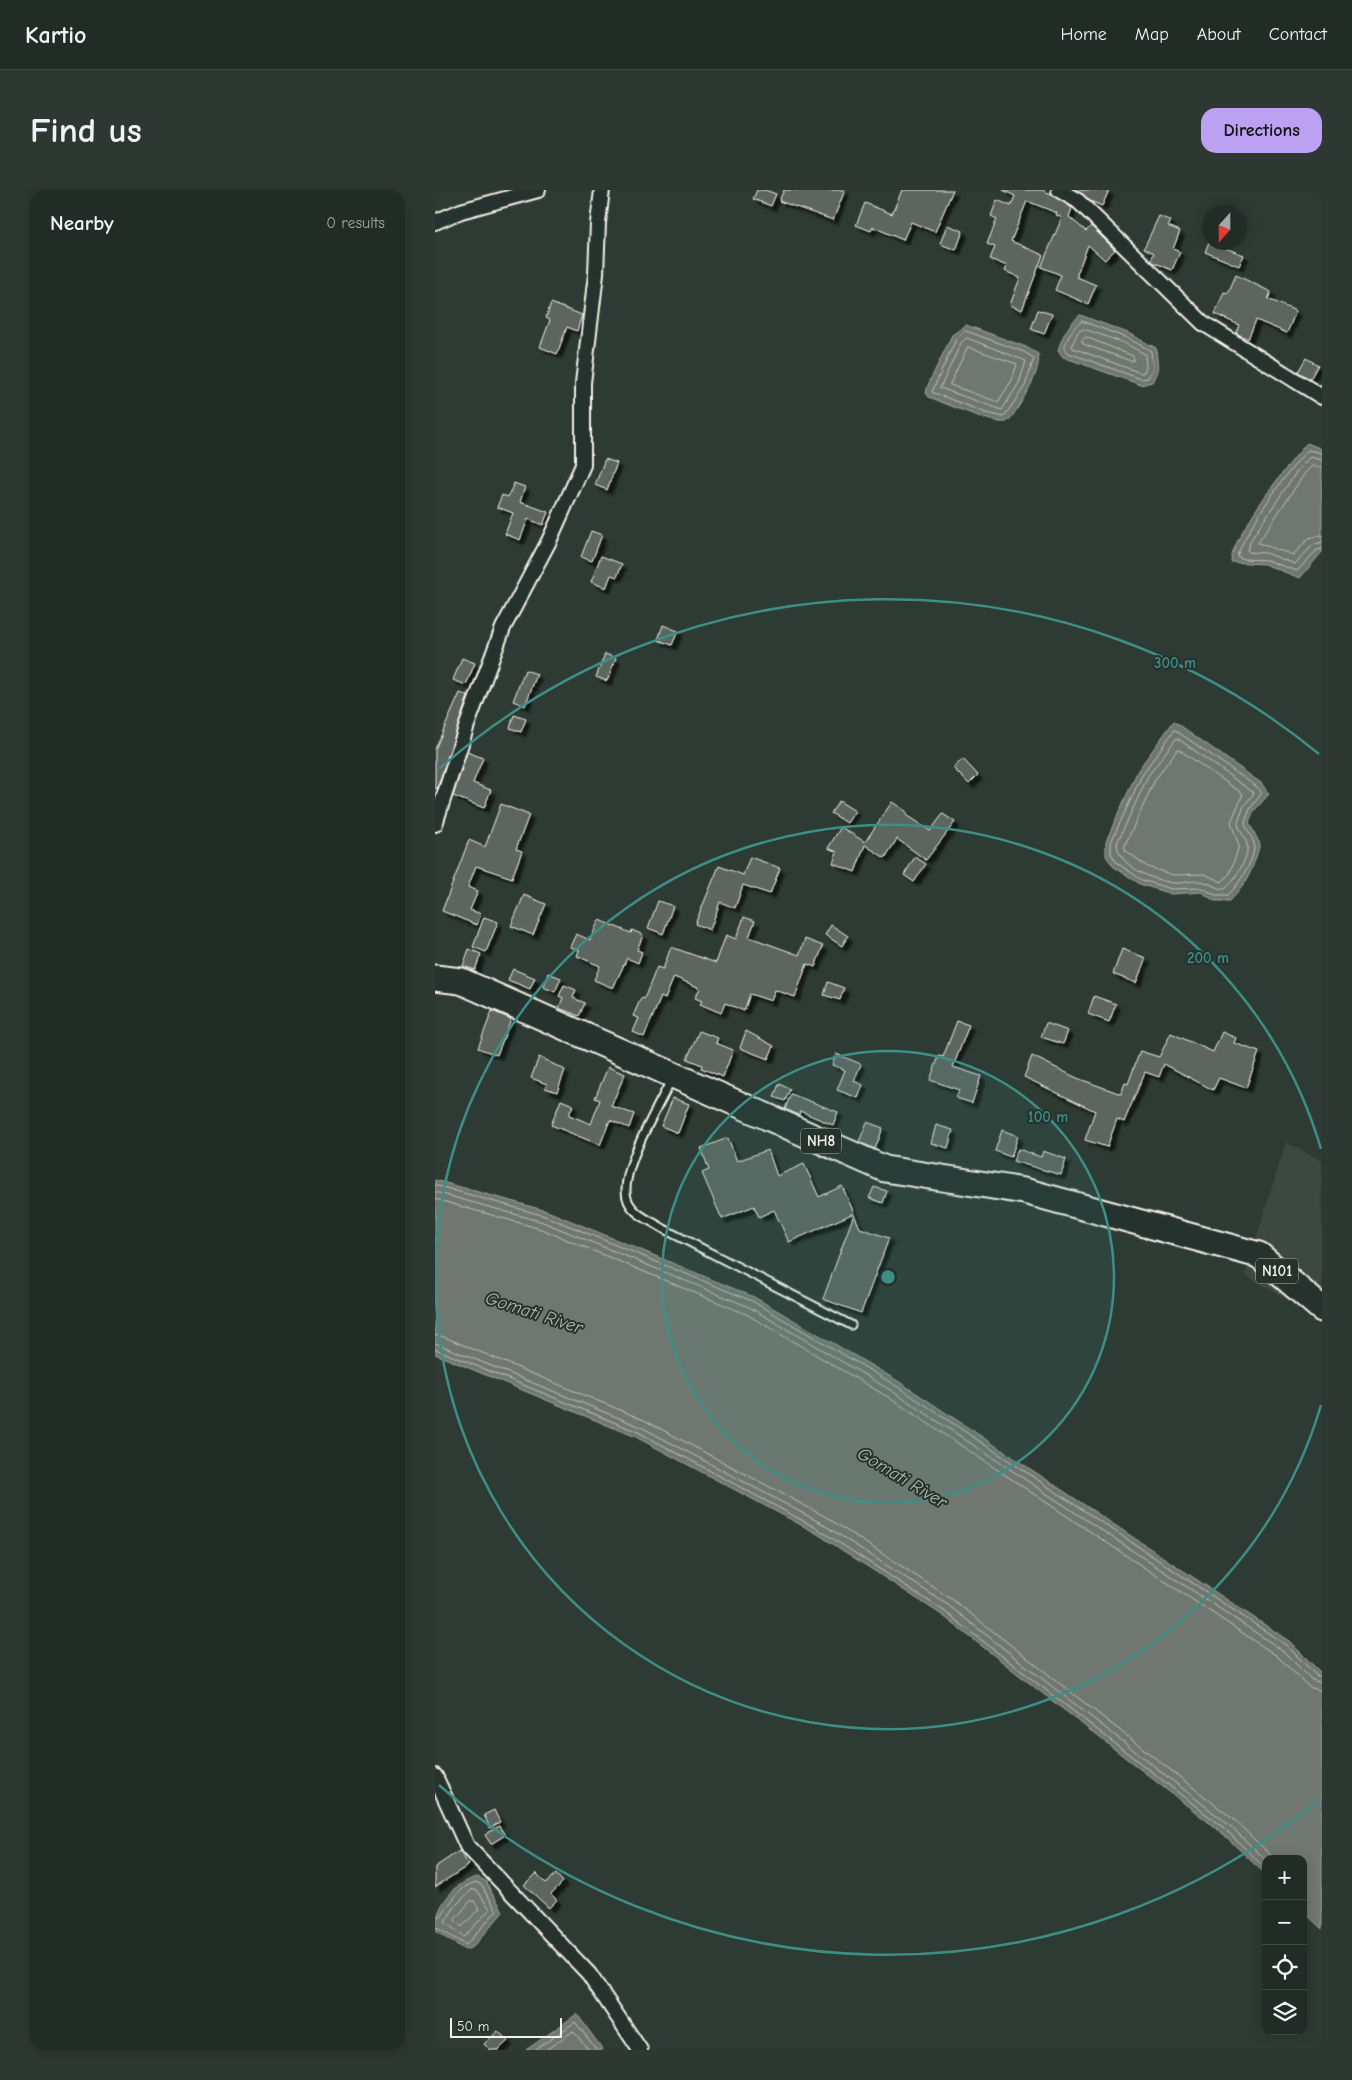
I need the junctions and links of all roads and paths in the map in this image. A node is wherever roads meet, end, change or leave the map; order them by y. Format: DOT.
graph roads {
  1 [pos="538,190"];
  2 [pos="603,190"];
  3 [pos="1059,190"];
  4 [pos="435,222"];
  5 [pos="1322,397"];
  6 [pos="435,824"];
  7 [pos="435,978"];
  8 [pos="674,1076"];
  9 [pos="1226,1245"];
  10 [pos="1322,1309"];
  11 [pos="851,1325"];
  12 [pos="435,1776"];
  13 [pos="640,2050"];
  1 -- 4 [label="street"];
  2 -- 6 [label="street"];
  3 -- 5 [label="street"];
  7 -- 8 [label="highway, NH8"];
  8 -- 9 [label="highway, NH8"];
  8 -- 11 [label="lane"];
  9 -- 10 [label="highway, N101"];
  12 -- 13 [label="street"];
}
